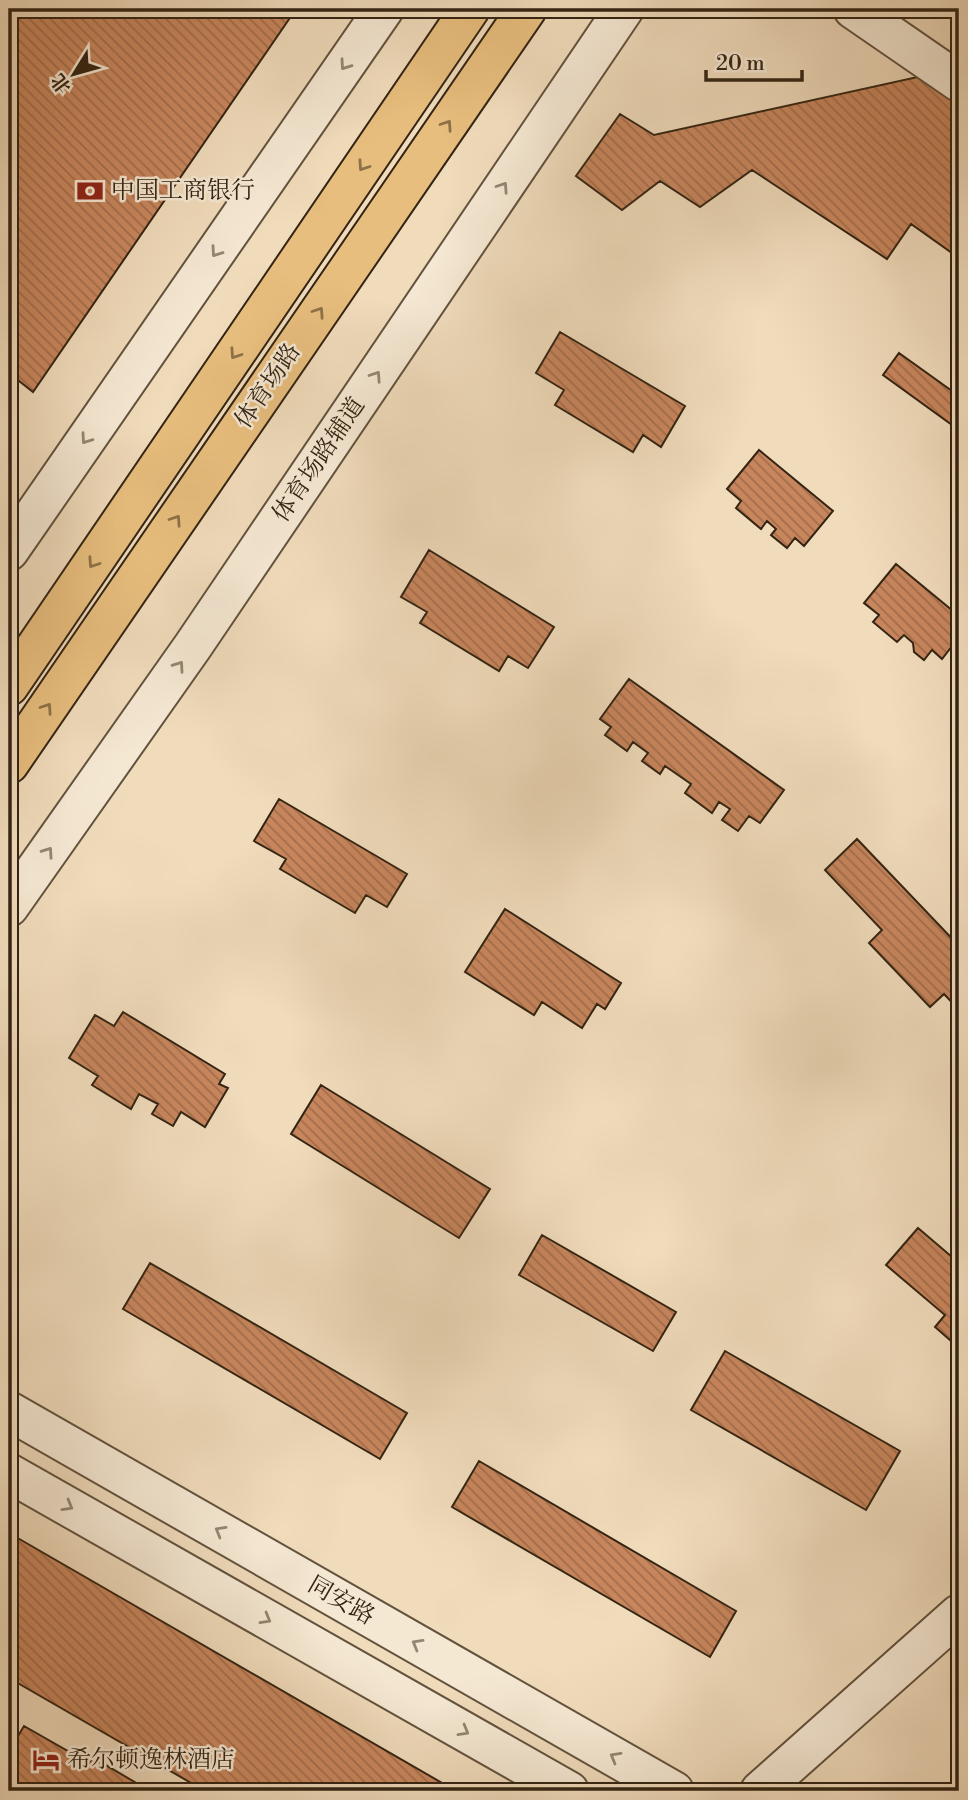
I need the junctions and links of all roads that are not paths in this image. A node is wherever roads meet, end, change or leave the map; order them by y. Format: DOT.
graph roads {
  1 [pos="384,9"];
  2 [pos="470,9"];
  3 [pos="527,9"];
  4 [pos="624,9"];
  5 [pos="853,9"];
  6 [pos="959,82"];
  7 [pos="9,551"];
  8 [pos="9,686"];
  9 [pos="9,764"];
  10 [pos="9,907"];
  11 [pos="9,1411"];
  12 [pos="9,1473"];
  13 [pos="959,1614"];
  14 [pos="569,1791"];
  15 [pos="674,1791"];
  16 [pos="760,1791"];
  1 -- 7 [label="street, one-way"];
  2 -- 8 [label="main road, 体育场路, one-way"];
  9 -- 3 [label="main road, 体育场路, one-way"];
  10 -- 4 [label="street, 体育场路辅道, one-way"];
  5 -- 6 [label="street"];
  15 -- 11 [label="street, 同安路, one-way"];
  12 -- 14 [label="street, one-way"];
  13 -- 16 [label="street"];
}
